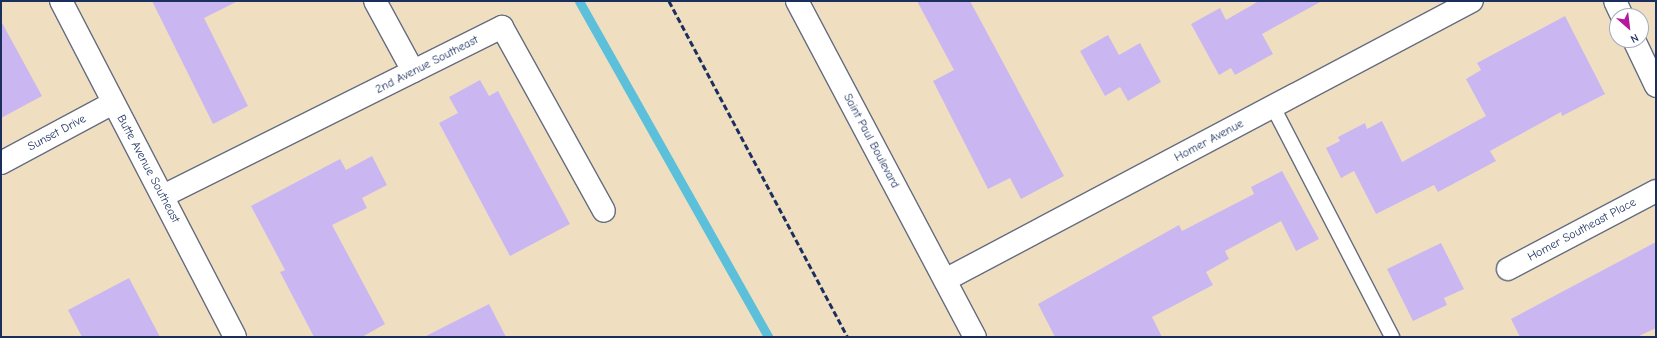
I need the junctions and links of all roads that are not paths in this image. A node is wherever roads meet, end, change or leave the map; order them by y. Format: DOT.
graph roads {
  1 [pos="61,1"];
  2 [pos="376,1"];
  3 [pos="797,1"];
  4 [pos="1472,1"];
  5 [pos="1638,48"];
  6 [pos="413,71"];
  7 [pos="1656,86"];
  8 [pos="112,104"];
  9 [pos="1273,107"];
  10 [pos="1,163"];
  11 [pos="1656,191"];
  12 [pos="163,196"];
  13 [pos="604,211"];
  14 [pos="1508,269"];
  15 [pos="945,280"];
  16 [pos="235,337"];
  17 [pos="975,337"];
  18 [pos="1392,337"];
  1 -- 8 [label="street, Butte Avenue Southeast"];
  2 -- 6 [label="street"];
  3 -- 15 [label="street, Saint Paul Boulevard"];
  4 -- 9 [label="street, Homer Avenue"];
  5 -- 7 [label="street"];
  6 -- 12 [label="street, 2nd Avenue Southeast"];
  6 -- 13 [label="street, 2nd Avenue Southeast"];
  8 -- 10 [label="street, Sunset Drive"];
  8 -- 12 [label="street, Butte Avenue Southeast"];
  9 -- 15 [label="street, Homer Avenue"];
  9 -- 18 [label="lane"];
  11 -- 14 [label="street, Homer Southeast Place"];
  12 -- 16 [label="street, Butte Avenue Southeast"];
  15 -- 17 [label="street, Saint Paul Boulevard"];
}
